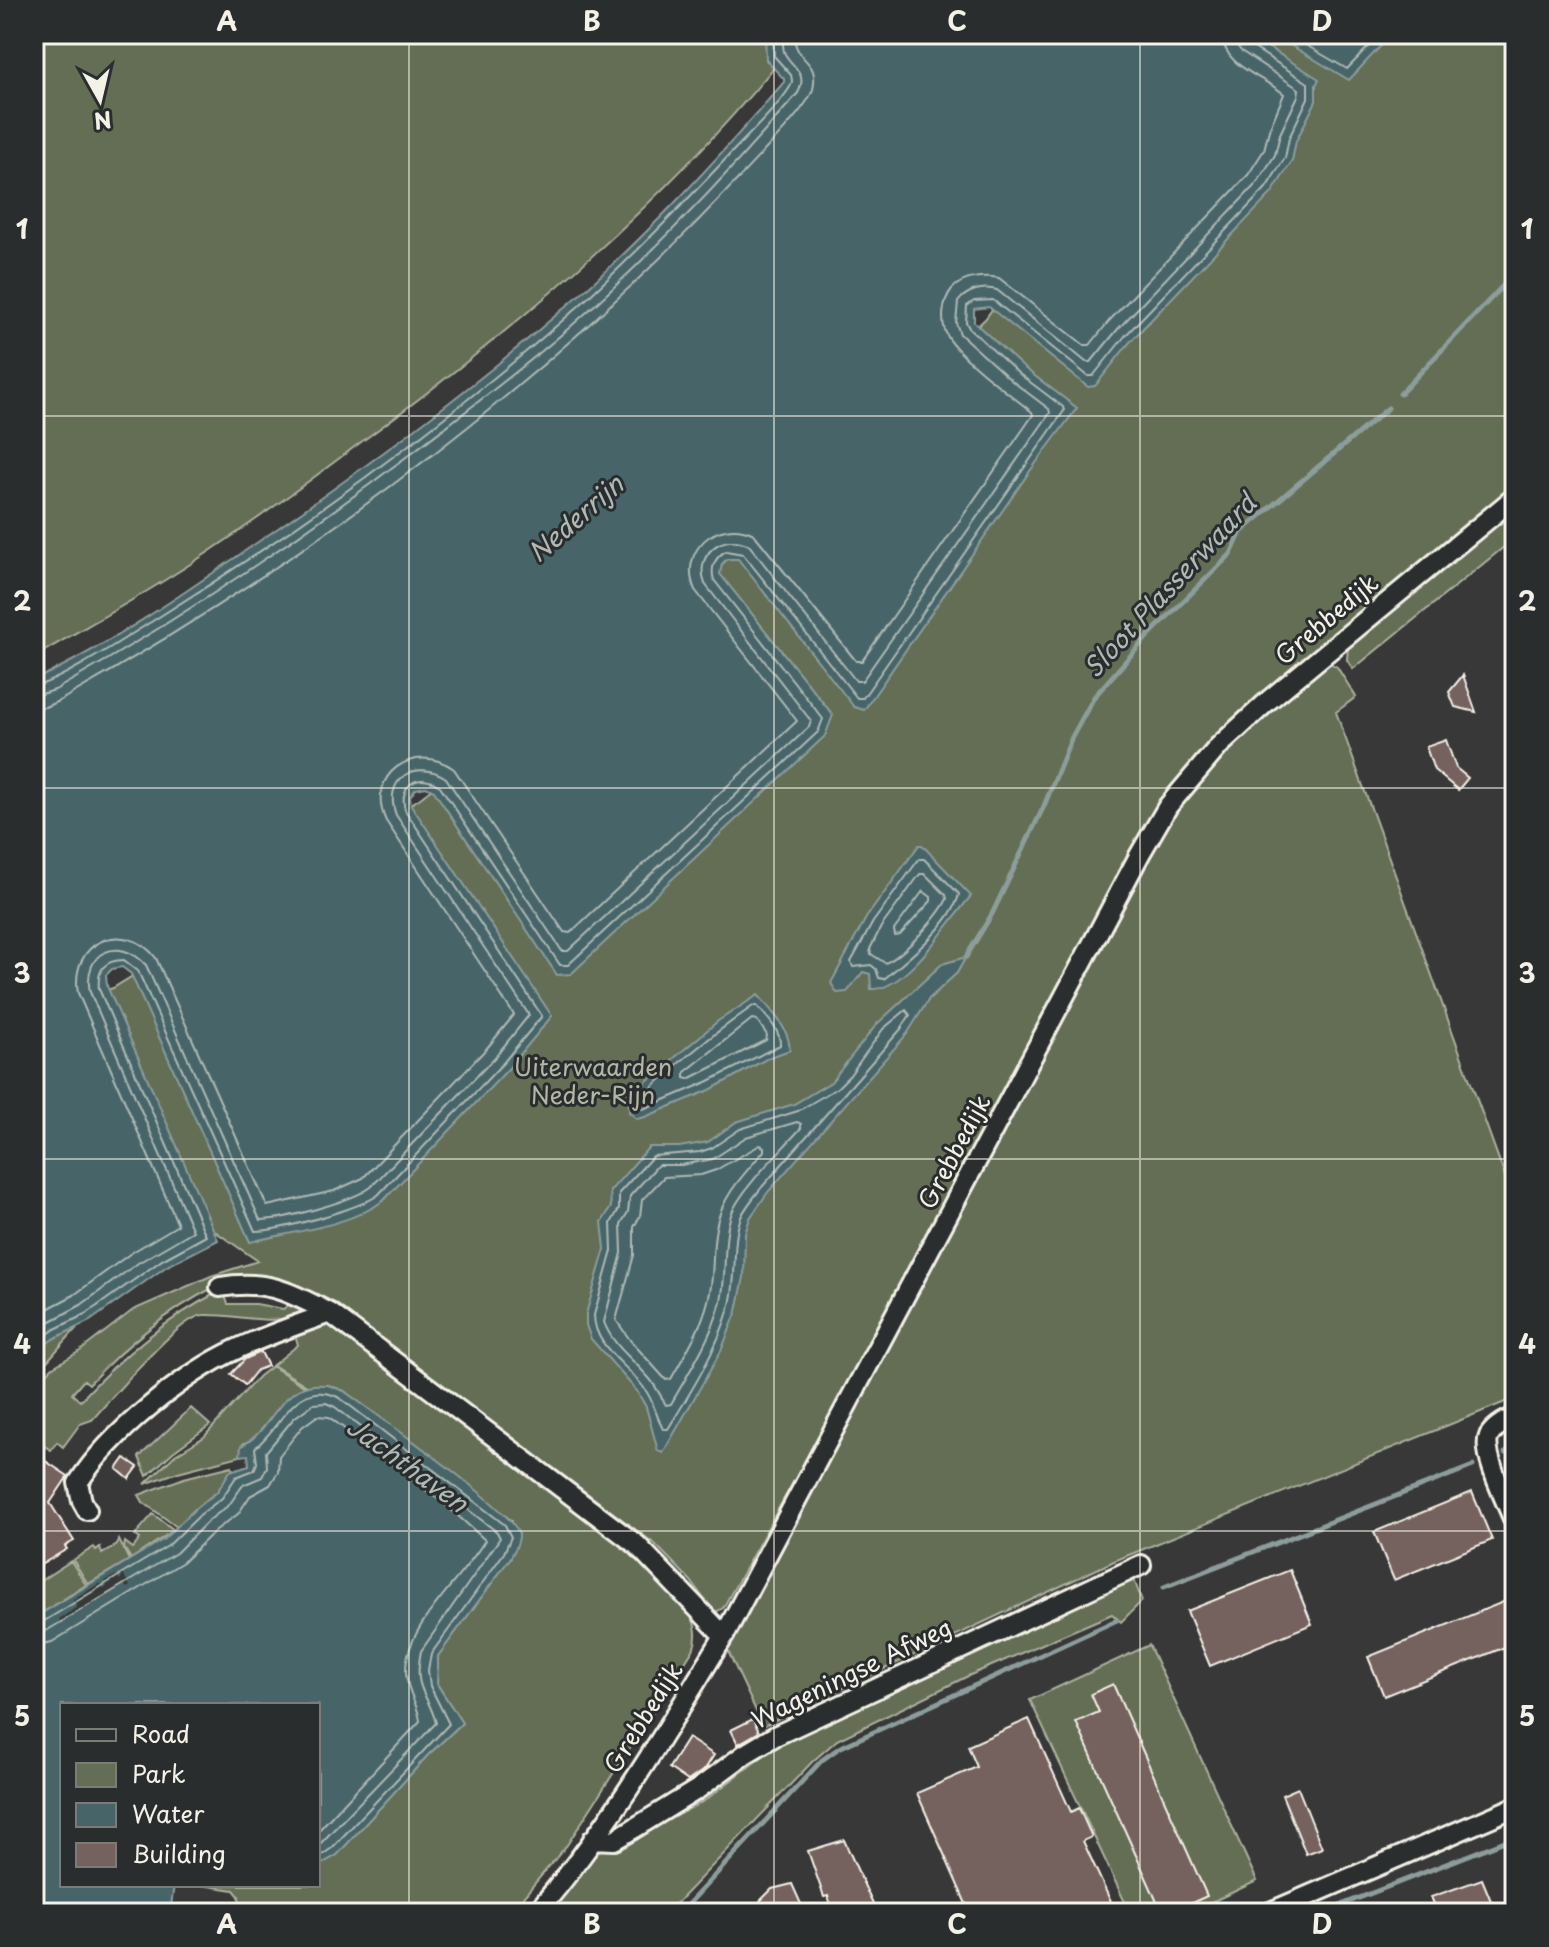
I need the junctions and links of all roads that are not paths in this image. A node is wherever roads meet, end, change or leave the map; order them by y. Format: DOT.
graph roads {
  1 [pos="1515,497"];
  2 [pos="220,1287"];
  3 [pos="330,1313"];
  4 [pos="1515,1417"];
  5 [pos="87,1510"];
  6 [pos="1515,1523"];
  7 [pos="1141,1565"];
  8 [pos="724,1636"];
  9 [pos="1515,1807"];
  10 [pos="593,1839"];
  11 [pos="1280,1911"];
  12 [pos="536,1913"];
  1 -- 8 [label="street, Grebbedijk"];
  2 -- 3 [label="street"];
  3 -- 5 [label="street"];
  3 -- 8 [label="street"];
  4 -- 6 [label="street"];
  7 -- 10 [label="street, Wageningse Afweg"];
  8 -- 10 [label="street, Grebbedijk"];
  9 -- 11 [label="street"];
  10 -- 12 [label="street, Grebbedijk"];
}
